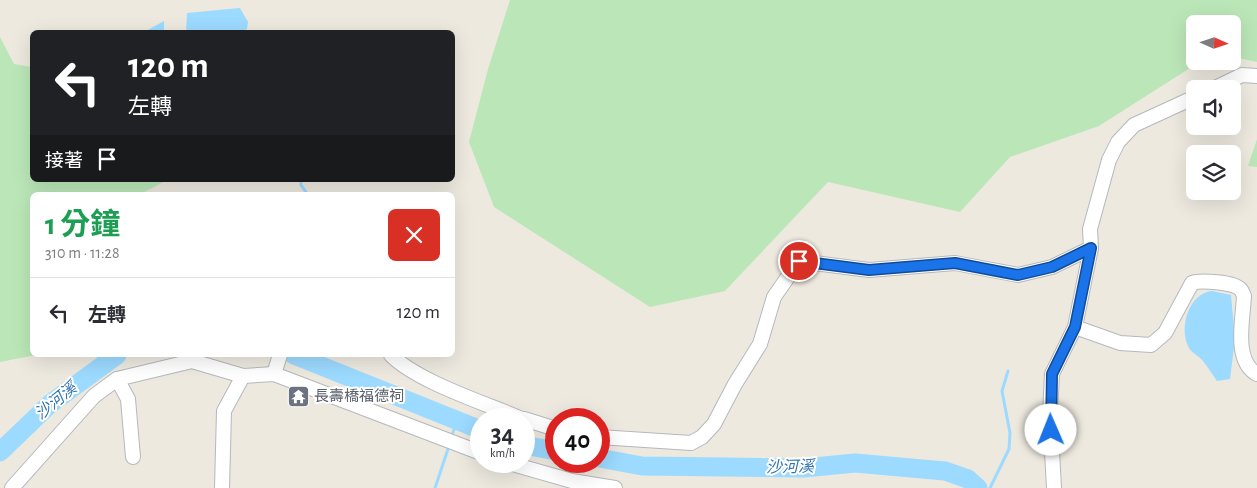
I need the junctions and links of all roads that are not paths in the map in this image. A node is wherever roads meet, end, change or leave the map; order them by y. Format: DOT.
graph roads {
  1 [pos="1257,76"];
  2 [pos="1232,80"];
  3 [pos="1186,101"];
  4 [pos="1091,248"];
  5 [pos="1075,327"];
  6 [pos="393,357"];
  7 [pos="277,363"];
  8 [pos="1257,374"];
  9 [pos="243,376"];
  10 [pos="117,379"];
  11 [pos="497,408"];
  12 [pos="610,438"];
  13 [pos="470,448"];
  14 [pos="133,457"];
  15 [pos="535,470"];
  16 [pos="12,488"];
  17 [pos="222,488"];
  18 [pos="603,488"];
  19 [pos="615,488"];
  20 [pos="1054,488"];
  1 -- 2 [label="street"];
  3 -- 4 [label="street"];
  4 -- 5 [label="street"];
  4 -- 12 [label="street"];
  5 -- 8 [label="street"];
  5 -- 20 [label="street"];
  6 -- 11 [label="street"];
  7 -- 9 [label="street"];
  7 -- 13 [label="street"];
  9 -- 10 [label="street"];
  9 -- 17 [label="street"];
  10 -- 14 [label="street"];
  10 -- 16 [label="street"];
  15 -- 18 [label="street"];
  18 -- 19 [label="street"];
}
